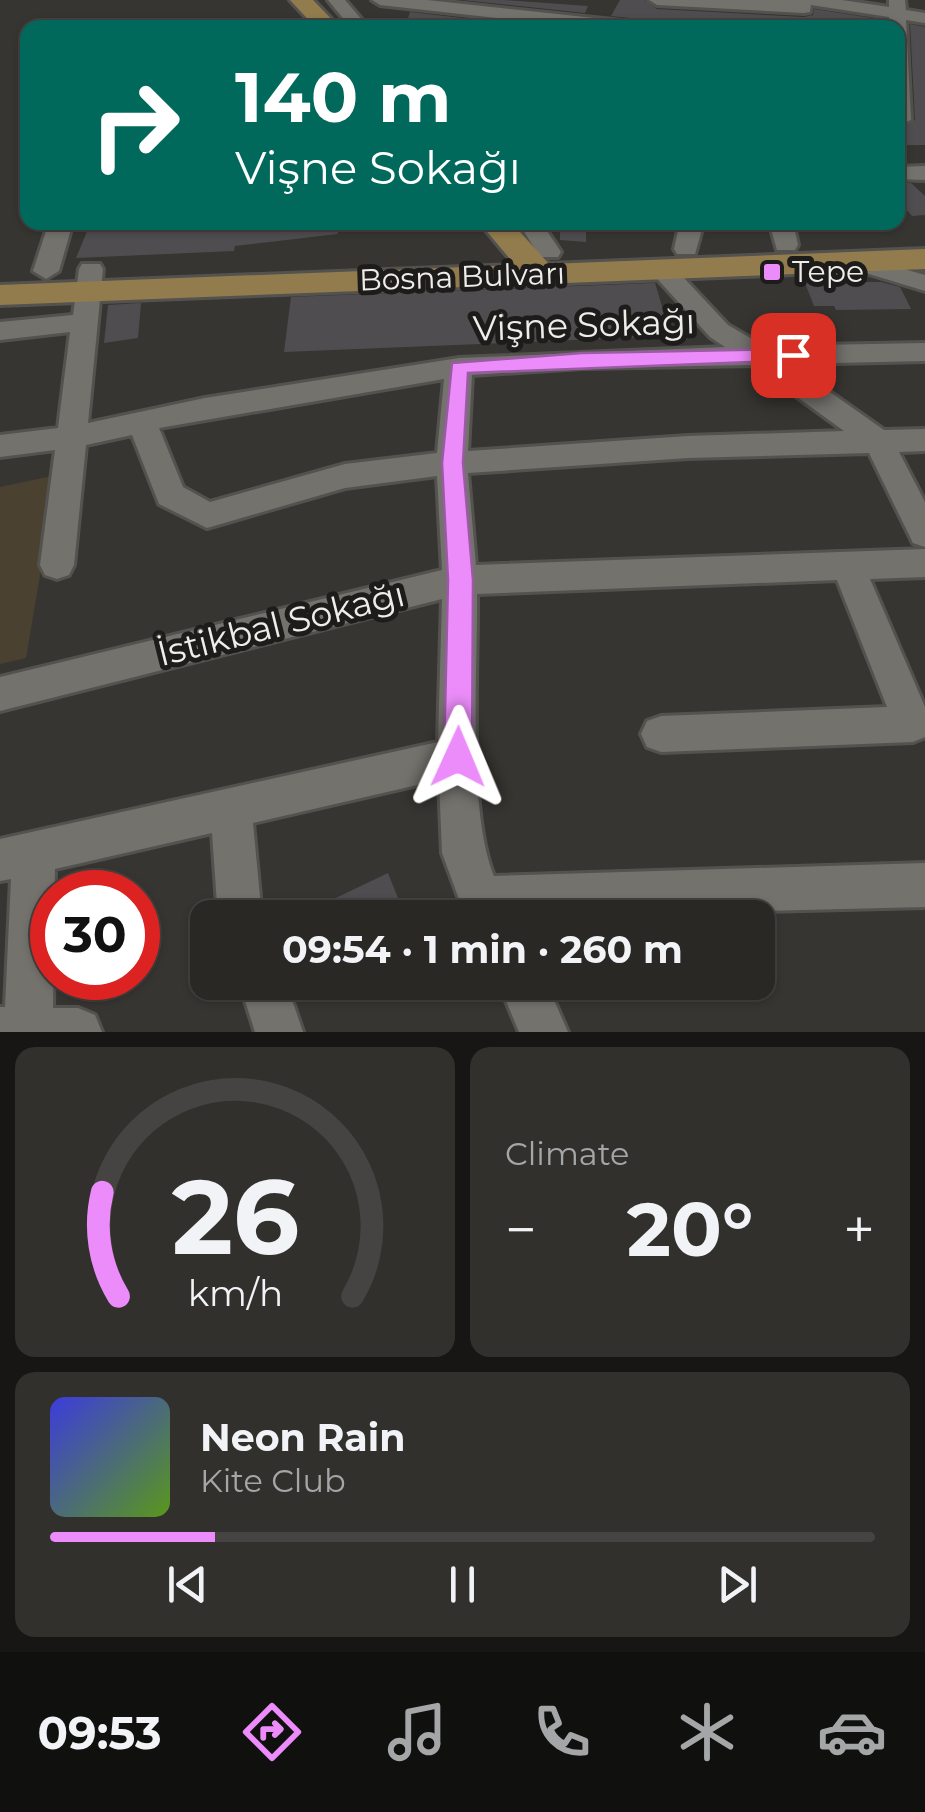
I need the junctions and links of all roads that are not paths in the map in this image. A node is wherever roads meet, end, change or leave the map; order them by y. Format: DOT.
graph roads {
  1 [pos="301,0"];
  2 [pos="322,0"];
  3 [pos="336,0"];
  4 [pos="380,0"];
  5 [pos="657,0"];
  6 [pos="666,0"];
  7 [pos="807,2"];
  8 [pos="458,4"];
  9 [pos="727,6"];
  10 [pos="897,6"];
  11 [pos="925,18"];
  12 [pos="321,20"];
  13 [pos="341,20"];
  14 [pos="354,20"];
  15 [pos="555,20"];
  16 [pos="723,20"];
  17 [pos="59,230"];
  18 [pos="784,234"];
  19 [pos="525,240"];
  20 [pos="925,241"];
  21 [pos="680,247"];
  22 [pos="925,259"];
  23 [pos="855,262"];
  24 [pos="46,271"];
  25 [pos="0,273"];
  26 [pos="925,283"];
  27 [pos="88,294"];
  28 [pos="0,295"];
  29 [pos="0,331"];
  30 [pos="925,352"];
  31 [pos="760,356"];
  32 [pos="458,368"];
  33 [pos="142,422"];
  34 [pos="73,437"];
  35 [pos="925,440"];
  36 [pos="878,441"];
  37 [pos="0,446"];
  38 [pos="452,463"];
  39 [pos="925,534"];
  40 [pos="925,563"];
  41 [pos="57,566"];
  42 [pos="848,566"];
  43 [pos="460,580"];
  44 [pos="0,694"];
  45 [pos="661,734"];
  46 [pos="458,757"];
  47 [pos="231,806"];
  48 [pos="17,856"];
  49 [pos="925,884"];
  50 [pos="239,900"];
  51 [pos="482,900"];
  52 [pos="632,900"];
  53 [pos="268,1000"];
  54 [pos="529,1000"];
  55 [pos="18,1031"];
  56 [pos="78,1032"];
  57 [pos="279,1032"];
  58 [pos="544,1032"];
  1 -- 12 [label="main road"];
  2 -- 13 [label="main road"];
  3 -- 14 [label="street"];
  4 -- 8 [label="street"];
  5 -- 6 [label="street"];
  6 -- 9 [label="street"];
  7 -- 9 [label="street"];
  7 -- 10 [label="street"];
  8 -- 15 [label="street"];
  9 -- 16 [label="street"];
  10 -- 11 [label="street"];
  17 -- 24 [label="street"];
  18 -- 20 [label="main road, Bosna Bulvarı"];
  18 -- 21 [label="main road, Bosna Bulvarı"];
  19 -- 21 [label="main road, Bosna Bulvarı"];
  19 -- 27 [label="main road, Bosna Bulvarı"];
  19 -- 27 [label="main road, Bosna Bulvarı"];
  21 -- 23 [label="main road, Bosna Bulvarı"];
  21 -- 31 [label="street"];
  22 -- 23 [label="main road, Bosna Bulvarı"];
  23 -- 26 [label="street"];
  24 -- 25 [label="main road, Bosna Bulvarı"];
  24 -- 27 [label="main road, Bosna Bulvarı"];
  27 -- 28 [label="main road, Bosna Bulvarı"];
  27 -- 29 [label="street"];
  27 -- 34 [label="street"];
  30 -- 31 [label="street, Vişne Sokağı"];
  31 -- 32 [label="street, Vişne Sokağı"];
  31 -- 36 [label="street"];
  32 -- 33 [label="street, Vişne Sokağı"];
  32 -- 38 [label="street"];
  33 -- 34 [label="street, Vişne Sokağı"];
  33 -- 38 [label="street"];
  34 -- 37 [label="street, Vişne Sokağı"];
  34 -- 41 [label="street"];
  35 -- 36 [label="street"];
  36 -- 38 [label="street"];
  36 -- 39 [label="street"];
  38 -- 43 [label="street"];
  40 -- 42 [label="street, İstikbal Sokağı"];
  42 -- 43 [label="street, İstikbal Sokağı"];
  42 -- 45 [label="street"];
  43 -- 44 [label="street, İstikbal Sokağı"];
  43 -- 46 [label="street"];
  46 -- 47 [label="street"];
  46 -- 51 [label="street"];
  47 -- 48 [label="street"];
  47 -- 50 [label="street"];
  48 -- 55 [label="street"];
  49 -- 52 [label="street"];
  53 -- 57 [label="street"];
  54 -- 58 [label="street"];
  55 -- 56 [label="street"];
}
